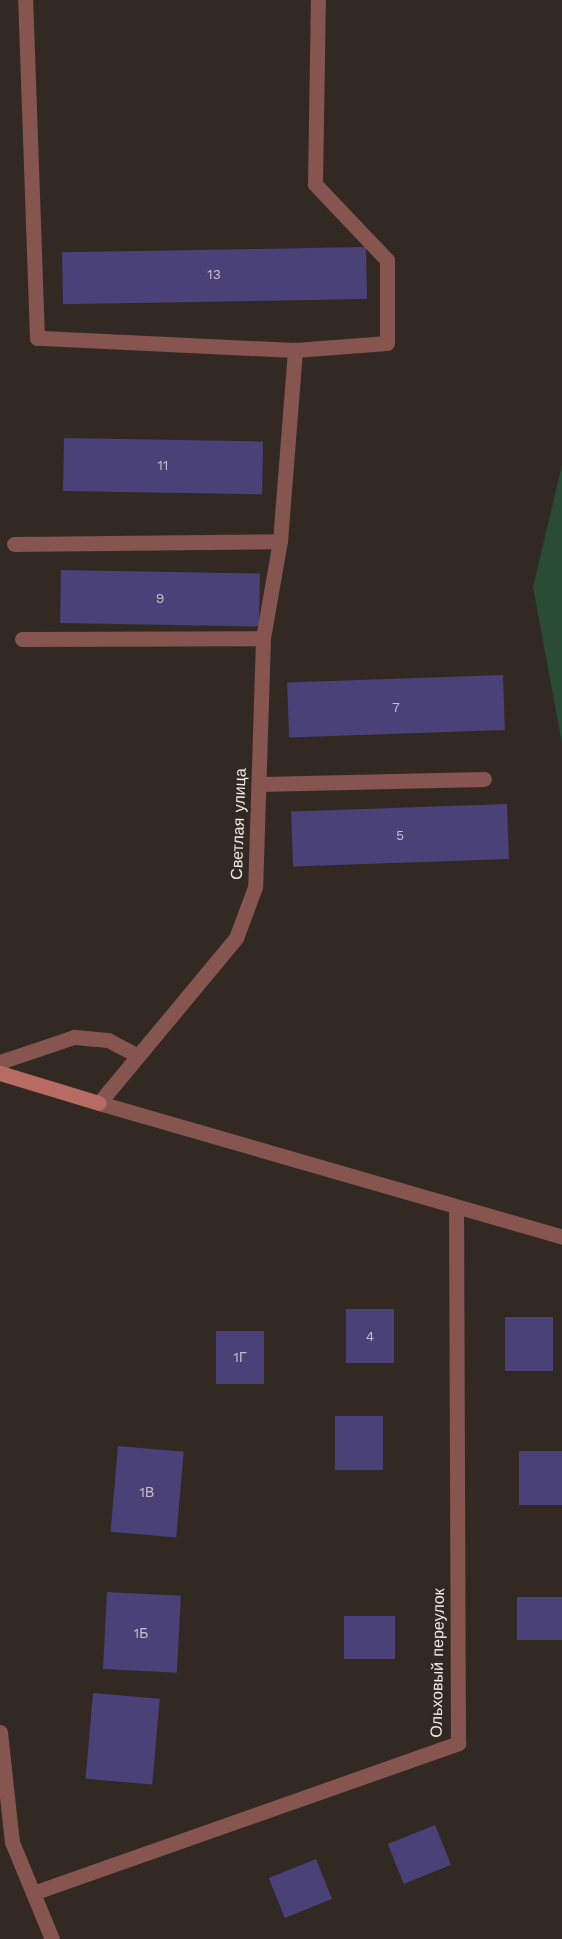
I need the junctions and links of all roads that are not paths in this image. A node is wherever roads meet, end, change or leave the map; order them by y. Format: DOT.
graph roads {
  1 [pos="25,0"];
  2 [pos="318,0"];
  3 [pos="295,350"];
  4 [pos="280,542"];
  5 [pos="14,544"];
  6 [pos="263,638"];
  7 [pos="22,639"];
  8 [pos="484,779"];
  9 [pos="258,784"];
  10 [pos="138,1056"];
  11 [pos="0,1062"];
  12 [pos="0,1073"];
  13 [pos="99,1103"];
  14 [pos="456,1207"];
  15 [pos="562,1237"];
  16 [pos="0,1732"];
  17 [pos="33,1893"];
  18 [pos="52,1939"];
  1 -- 3 [label="street"];
  2 -- 3 [label="street"];
  3 -- 4 [label="street, Светлая улица"];
  4 -- 5 [label="street"];
  4 -- 6 [label="street, Светлая улица"];
  6 -- 7 [label="street"];
  6 -- 9 [label="street, Светлая улица"];
  8 -- 9 [label="street"];
  9 -- 10 [label="street, Светлая улица"];
  10 -- 11 [label="street"];
  10 -- 13 [label="street, Светлая улица"];
  12 -- 13 [label="street"];
  13 -- 14 [label="street"];
  14 -- 15 [label="street"];
  14 -- 17 [label="street, Ольховый переулок"];
  16 -- 17 [label="street"];
  17 -- 18 [label="street"];
}
